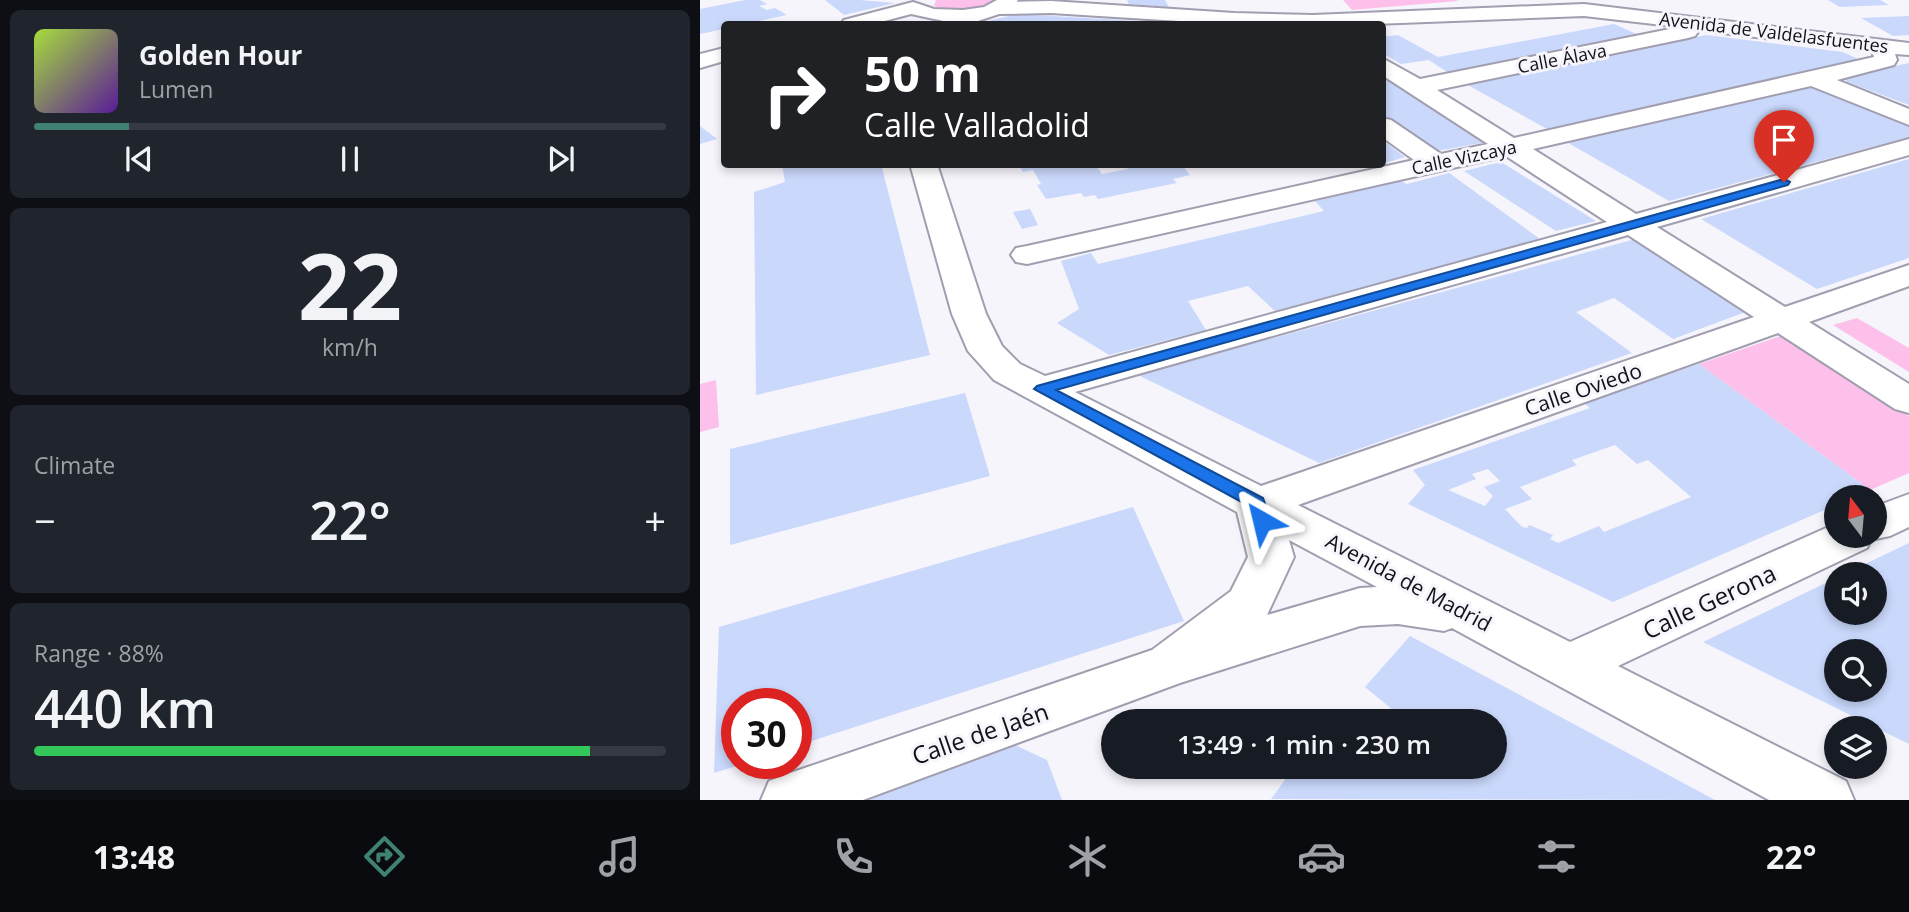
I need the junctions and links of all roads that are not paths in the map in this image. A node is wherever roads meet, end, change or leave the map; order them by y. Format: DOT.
graph roads {
  1 [pos="1021,0"];
  2 [pos="916,4"];
  3 [pos="1003,4"];
  4 [pos="1044,4"];
  5 [pos="939,16"];
  6 [pos="861,21"];
  7 [pos="907,21"];
  8 [pos="1217,21"];
  9 [pos="1355,21"];
  10 [pos="1705,23"];
  11 [pos="1881,46"];
  12 [pos="1909,49"];
  13 [pos="721,56"];
  14 [pos="700,61"];
  15 [pos="721,64"];
  16 [pos="1386,67"];
  17 [pos="700,69"];
  18 [pos="1812,78"];
  19 [pos="1416,86"];
  20 [pos="1909,118"];
  21 [pos="1386,128"];
  22 [pos="1512,147"];
  23 [pos="1909,147"];
  24 [pos="1436,163"];
  25 [pos="924,168"];
  26 [pos="1345,173"];
  27 [pos="1635,225"];
  28 [pos="1027,255"];
  29 [pos="1909,275"];
  30 [pos="1781,319"];
  31 [pos="1042,389"];
  32 [pos="1909,401"];
  33 [pos="1257,503"];
  34 [pos="1909,509"];
  35 [pos="1887,519"];
  36 [pos="1825,548"];
  37 [pos="1476,617"];
  38 [pos="1170,666"];
  39 [pos="1568,666"];
  40 [pos="790,800"];
  41 [pos="1825,800"];
  1 -- 4 [label="street"];
  2 -- 5 [label="street"];
  2 -- 6 [label="street"];
  3 -- 4 [label="street"];
  3 -- 5 [label="street"];
  4 -- 8 [label="street, Avenida de Valdelasfuentes"];
  5 -- 7 [label="street"];
  9 -- 10 [label="street, Avenida de Valdelasfuentes"];
  10 -- 11 [label="street, Avenida de Valdelasfuentes"];
  10 -- 19 [label="street, Calle Álava"];
  11 -- 12 [label="street, Avenida de Valdelasfuentes"];
  11 -- 18 [label="street, Calle Vizcaya"];
  13 -- 14 [label="street"];
  15 -- 17 [label="street"];
  16 -- 19 [label="street"];
  18 -- 20 [label="street"];
  18 -- 22 [label="street, Calle Vizcaya"];
  19 -- 22 [label="street"];
  21 -- 24 [label="street"];
  22 -- 24 [label="street, Calle Vizcaya"];
  22 -- 27 [label="street"];
  23 -- 27 [label="street"];
  24 -- 26 [label="street, Calle Vizcaya"];
  25 -- 31 [label="street, Avenida de Madrid"];
  26 -- 28 [label="street, Calle Vizcaya"];
  27 -- 30 [label="street"];
  27 -- 31 [label="street"];
  29 -- 30 [label="street, Calle Oviedo"];
  30 -- 32 [label="street"];
  30 -- 33 [label="street, Calle Oviedo"];
  31 -- 33 [label="street, Avenida de Madrid"];
  33 -- 37 [label="street, Avenida de Madrid"];
  33 -- 38 [label="street, Calle de Jaén"];
  34 -- 35 [label="street"];
  36 -- 39 [label="street, Calle Gerona"];
  37 -- 38 [label="street, Calle de Jaén"];
  37 -- 39 [label="street, Avenida de Madrid"];
  38 -- 40 [label="street, Calle de Jaén"];
  39 -- 41 [label="street, Avenida de Madrid"];
}
